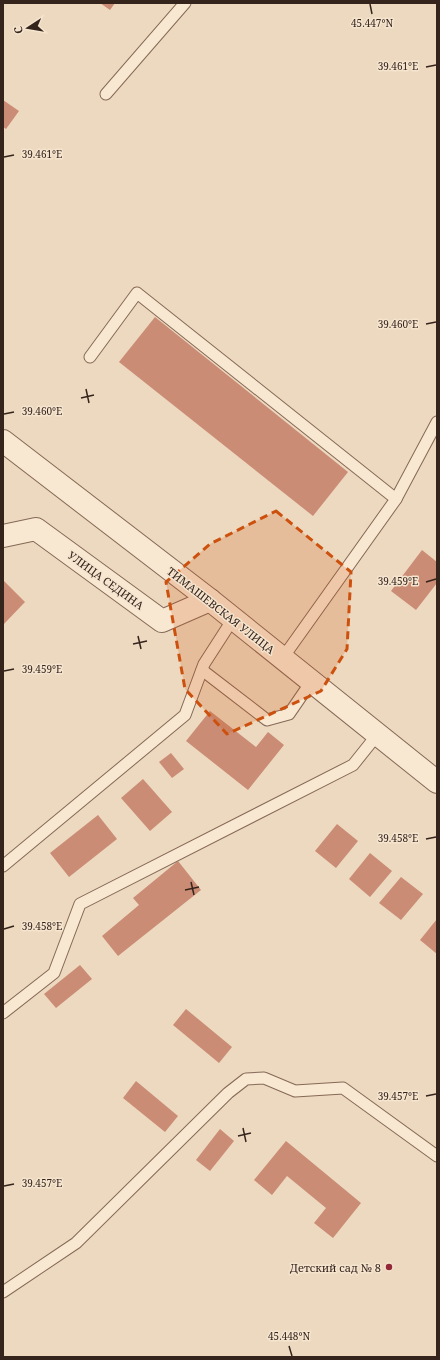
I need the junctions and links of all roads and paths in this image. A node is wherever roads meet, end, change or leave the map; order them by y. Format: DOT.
graph roads {
  1 [pos="185,3"];
  2 [pos="106,94"];
  3 [pos="90,358"];
  4 [pos="437,422"];
  5 [pos="3,441"];
  6 [pos="396,499"];
  7 [pos="3,536"];
  8 [pos="210,600"];
  9 [pos="233,619"];
  10 [pos="282,659"];
  11 [pos="202,670"];
  12 [pos="311,682"];
  13 [pos="377,735"];
  14 [pos="437,782"];
  15 [pos="3,866"];
  16 [pos="3,1013"];
  17 [pos="436,1154"];
  18 [pos="3,1292"];
  1 -- 2 [label="lane"];
  3 -- 6 [label="lane"];
  4 -- 6 [label="lane"];
  5 -- 8 [label="street, ТИМАШЕВСКАЯ УЛИЦА"];
  6 -- 10 [label="lane"];
  7 -- 8 [label="street, УЛИЦА СЕДИНА"];
  8 -- 9 [label="street, ТИМАШЕВСКАЯ УЛИЦА"];
  9 -- 10 [label="street, ТИМАШЕВСКАЯ УЛИЦА"];
  9 -- 11 [label="lane"];
  10 -- 12 [label="street, ТИМАШЕВСКАЯ УЛИЦА"];
  11 -- 12 [label="lane"];
  11 -- 15 [label="lane"];
  12 -- 13 [label="street, ТИМАШЕВСКАЯ УЛИЦА"];
  13 -- 14 [label="street, ТИМАШЕВСКАЯ УЛИЦА"];
  13 -- 16 [label="lane"];
  17 -- 18 [label="lane"];
}
